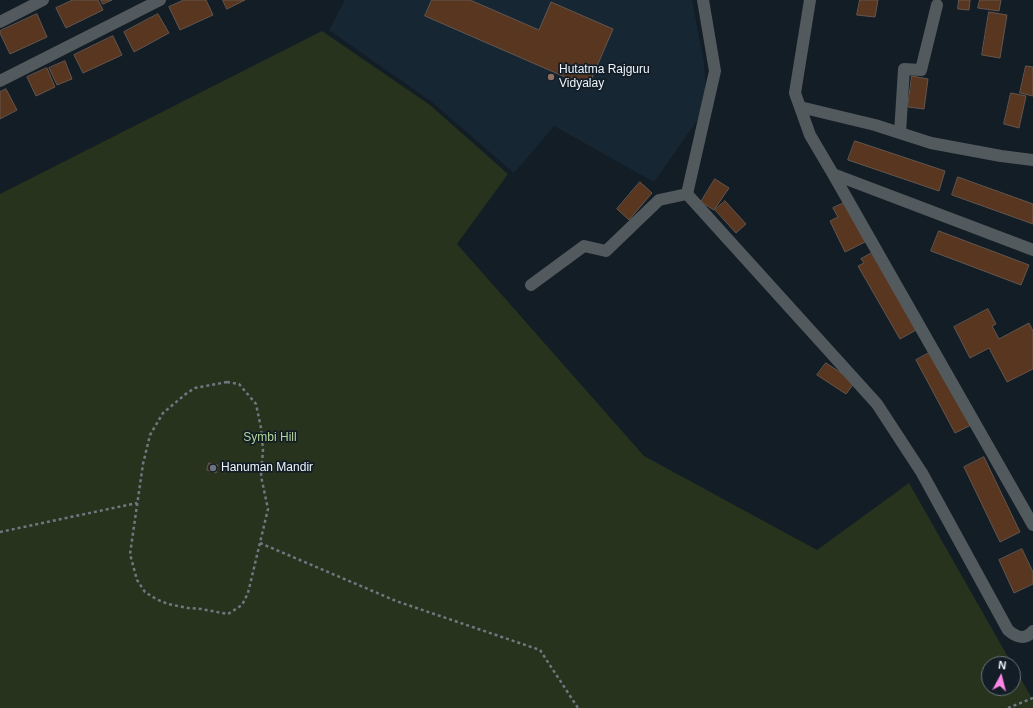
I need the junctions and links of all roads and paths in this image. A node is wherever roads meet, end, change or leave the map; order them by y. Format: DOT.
graph roads {
  1 [pos="43,0"];
  2 [pos="160,0"];
  3 [pos="703,0"];
  4 [pos="810,0"];
  5 [pos="937,5"];
  6 [pos="0,22"];
  7 [pos="0,81"];
  8 [pos="800,107"];
  9 [pos="900,133"];
  10 [pos="1033,160"];
  11 [pos="833,174"];
  12 [pos="687,194"];
  13 [pos="1033,250"];
  14 [pos="531,286"];
  15 [pos="137,503"];
  16 [pos="1033,525"];
  17 [pos="0,532"];
  18 [pos="260,543"];
  19 [pos="1033,631"];
  20 [pos="1033,698"];
  21 [pos="578,708"];
  22 [pos="1008,708"];
  1 -- 6 [label="street"];
  2 -- 7 [label="street"];
  3 -- 12 [label="street"];
  4 -- 8 [label="street"];
  5 -- 9 [label="street"];
  8 -- 9 [label="street"];
  8 -- 11 [label="street"];
  9 -- 10 [label="street"];
  11 -- 13 [label="street"];
  11 -- 16 [label="street"];
  12 -- 14 [label="street"];
  12 -- 19 [label="street"];
  15 -- 17 [label="path"];
  15 -- 18 [label="path"];
  15 -- 18 [label="path"];
  18 -- 21 [label="path"];
  20 -- 22 [label="path"];
}
